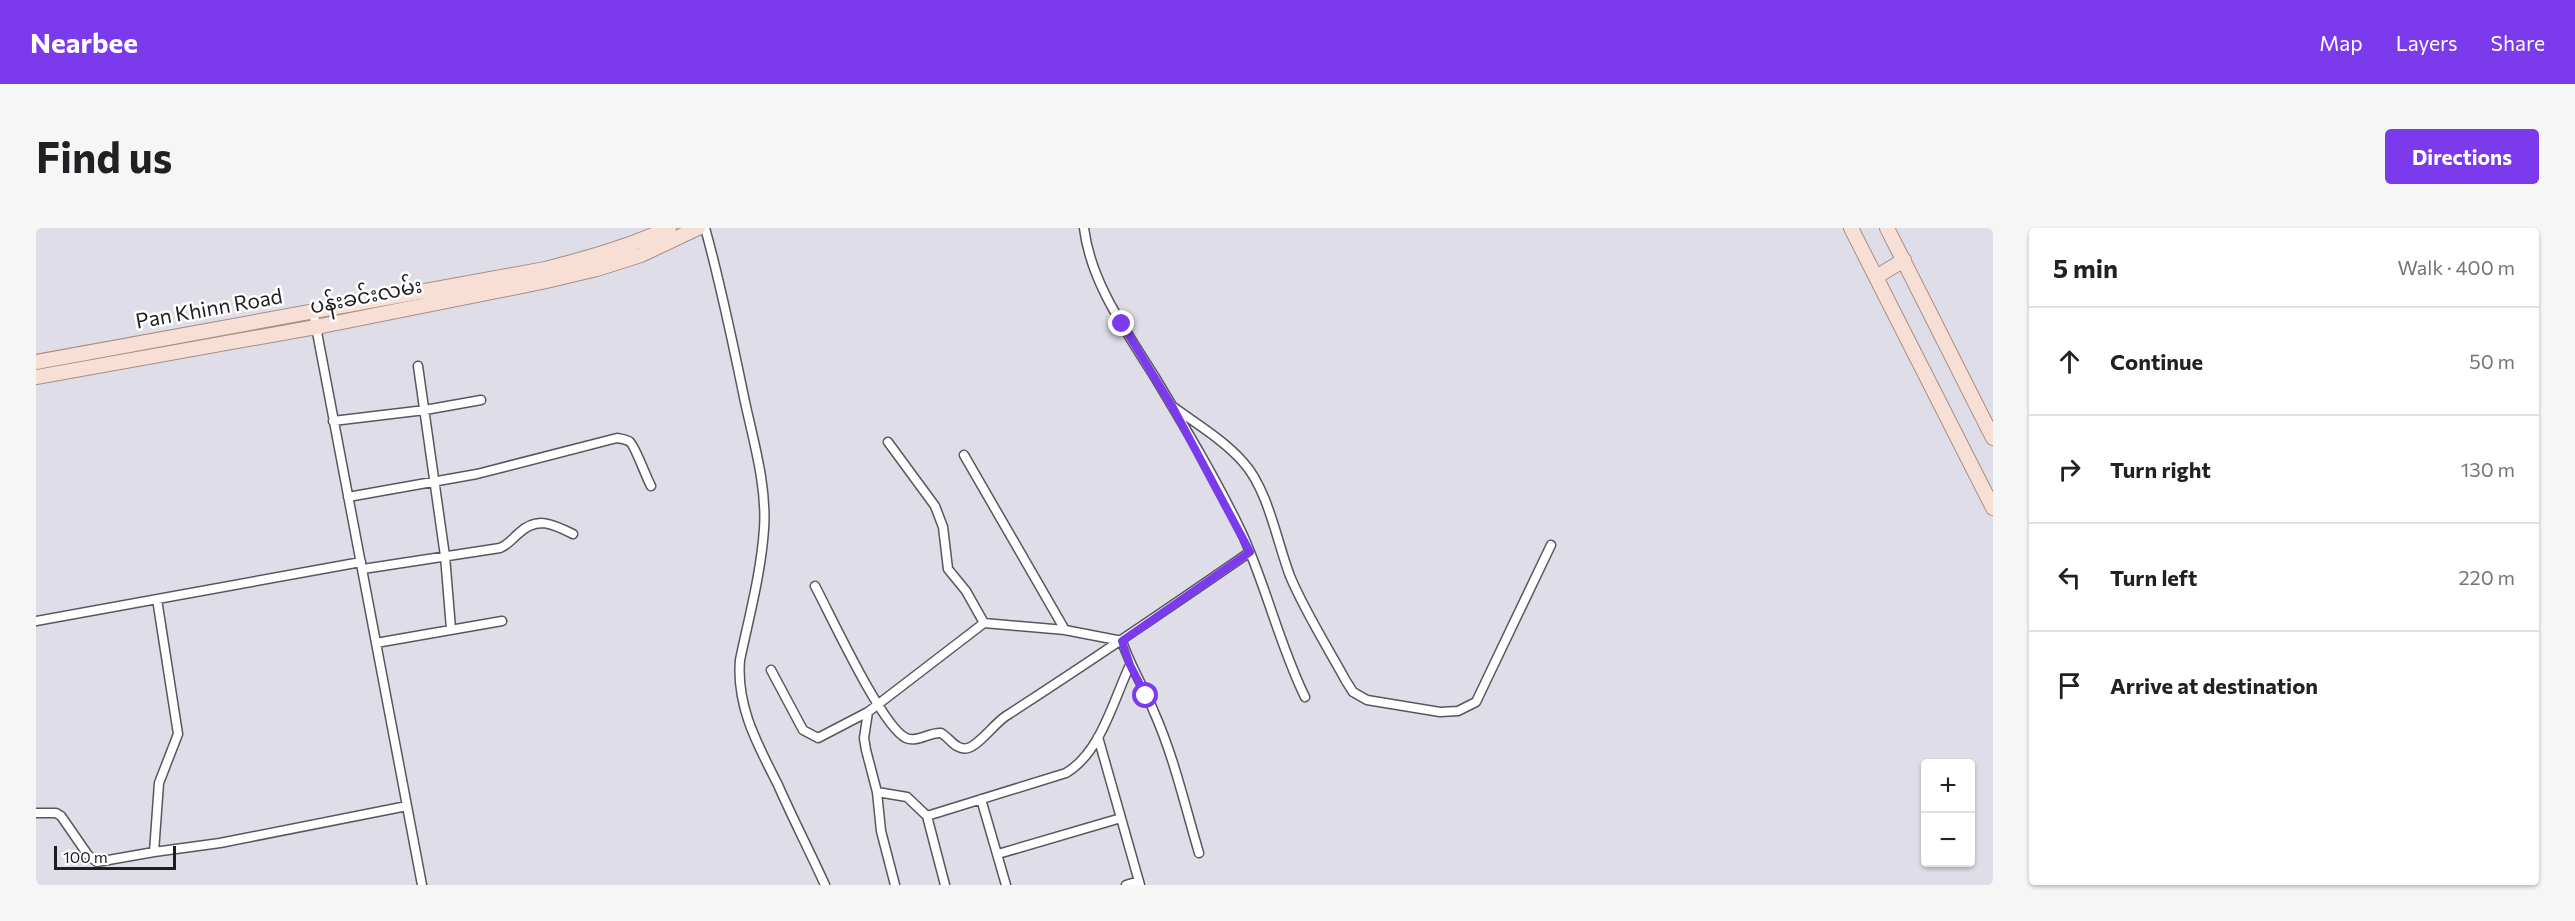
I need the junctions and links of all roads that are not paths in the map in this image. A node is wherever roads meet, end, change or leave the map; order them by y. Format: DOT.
graph roads {
  1 [pos="669,228"];
  2 [pos="698,228"];
  3 [pos="705,228"];
  4 [pos="1084,228"];
  5 [pos="1851,228"];
  6 [pos="1887,228"];
  7 [pos="1904,260"];
  8 [pos="1876,277"];
  9 [pos="313,311"];
  10 [pos="316,327"];
  11 [pos="36,362"];
  12 [pos="418,366"];
  13 [pos="36,377"];
  14 [pos="481,400"];
  15 [pos="1172,406"];
  16 [pos="425,410"];
  17 [pos="333,421"];
  18 [pos="1993,438"];
  19 [pos="888,442"];
  20 [pos="964,455"];
  21 [pos="436,483"];
  22 [pos="651,486"];
  23 [pos="348,497"];
  24 [pos="1993,508"];
  25 [pos="573,534"];
  26 [pos="1551,545"];
  27 [pos="1250,552"];
  28 [pos="445,556"];
  29 [pos="362,565"];
  30 [pos="815,586"];
  31 [pos="157,599"];
  32 [pos="36,621"];
  33 [pos="502,621"];
  34 [pos="984,623"];
  35 [pos="451,629"];
  36 [pos="1065,630"];
  37 [pos="1122,641"];
  38 [pos="376,643"];
  39 [pos="1130,665"];
  40 [pos="771,670"];
  41 [pos="1305,697"];
  42 [pos="878,705"];
  43 [pos="868,712"];
  44 [pos="1098,737"];
  45 [pos="877,792"];
  46 [pos="981,799"];
  47 [pos="407,806"];
  48 [pos="36,813"];
  49 [pos="927,816"];
  50 [pos="1121,818"];
  51 [pos="153,852"];
  52 [pos="1199,853"];
  53 [pos="998,854"];
  54 [pos="1140,883"];
  55 [pos="422,885"];
  56 [pos="825,885"];
  57 [pos="895,885"];
  58 [pos="945,885"];
  59 [pos="1006,885"];
  60 [pos="1126,885"];
  1 -- 9 [label="main road, Pan Khinn Road"];
  2 -- 10 [label="main road, ပန်းခင်းလမ်း"];
  3 -- 56 [label="street"];
  4 -- 15 [label="street"];
  5 -- 8 [label="main road"];
  6 -- 7 [label="main road"];
  7 -- 8 [label="main road"];
  7 -- 18 [label="main road"];
  8 -- 24 [label="main road"];
  9 -- 10 [label="street"];
  9 -- 11 [label="main road, Pan Khinn Road"];
  10 -- 13 [label="main road, ပန်းခင်းလမ်း"];
  10 -- 17 [label="street"];
  12 -- 16 [label="street"];
  14 -- 16 [label="street"];
  15 -- 26 [label="street"];
  15 -- 27 [label="street"];
  16 -- 17 [label="street"];
  16 -- 21 [label="street"];
  17 -- 23 [label="street"];
  19 -- 34 [label="street"];
  20 -- 36 [label="street"];
  21 -- 22 [label="street"];
  21 -- 23 [label="street"];
  21 -- 28 [label="street"];
  23 -- 29 [label="street"];
  25 -- 28 [label="street"];
  27 -- 37 [label="street"];
  27 -- 41 [label="street"];
  28 -- 29 [label="street"];
  28 -- 35 [label="street"];
  29 -- 31 [label="street"];
  29 -- 38 [label="street"];
  30 -- 42 [label="street"];
  31 -- 32 [label="street"];
  31 -- 51 [label="street"];
  33 -- 35 [label="street"];
  34 -- 36 [label="street"];
  34 -- 42 [label="street"];
  35 -- 38 [label="street"];
  36 -- 37 [label="street"];
  37 -- 39 [label="street"];
  37 -- 42 [label="street"];
  38 -- 47 [label="street"];
  39 -- 44 [label="street"];
  39 -- 52 [label="street"];
  40 -- 43 [label="street"];
  42 -- 43 [label="street"];
  43 -- 45 [label="street"];
  44 -- 46 [label="street"];
  44 -- 50 [label="street"];
  45 -- 49 [label="street"];
  45 -- 57 [label="street"];
  46 -- 49 [label="street"];
  46 -- 53 [label="street"];
  47 -- 51 [label="street"];
  47 -- 55 [label="street"];
  48 -- 51 [label="street"];
  49 -- 58 [label="street"];
  50 -- 53 [label="street"];
  50 -- 54 [label="street"];
  53 -- 59 [label="street"];
  54 -- 60 [label="street"];
}
